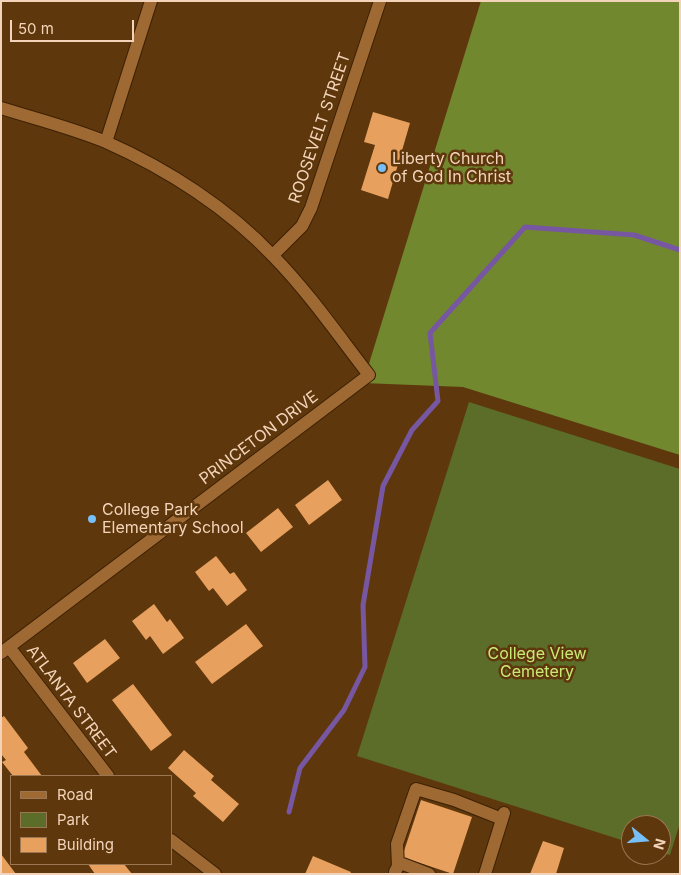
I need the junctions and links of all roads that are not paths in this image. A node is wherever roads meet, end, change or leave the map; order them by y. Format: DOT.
graph roads {
  1 [pos="152,1"];
  2 [pos="380,1"];
  3 [pos="1,108"];
  4 [pos="106,142"];
  5 [pos="273,255"];
  6 [pos="5,650"];
  7 [pos="107,775"];
  8 [pos="172,841"];
  9 [pos="396,870"];
  10 [pos="215,874"];
  11 [pos="429,874"];
  12 [pos="485,874"];
  1 -- 4 [label="street"];
  2 -- 5 [label="street, ROOSEVELT STREET"];
  3 -- 4 [label="street"];
  4 -- 5 [label="street"];
  5 -- 6 [label="street, PRINCETON DRIVE"];
  6 -- 7 [label="street, ATLANTA STREET"];
  8 -- 10 [label="street"];
  9 -- 11 [label="street"];
  9 -- 12 [label="street"];
}
